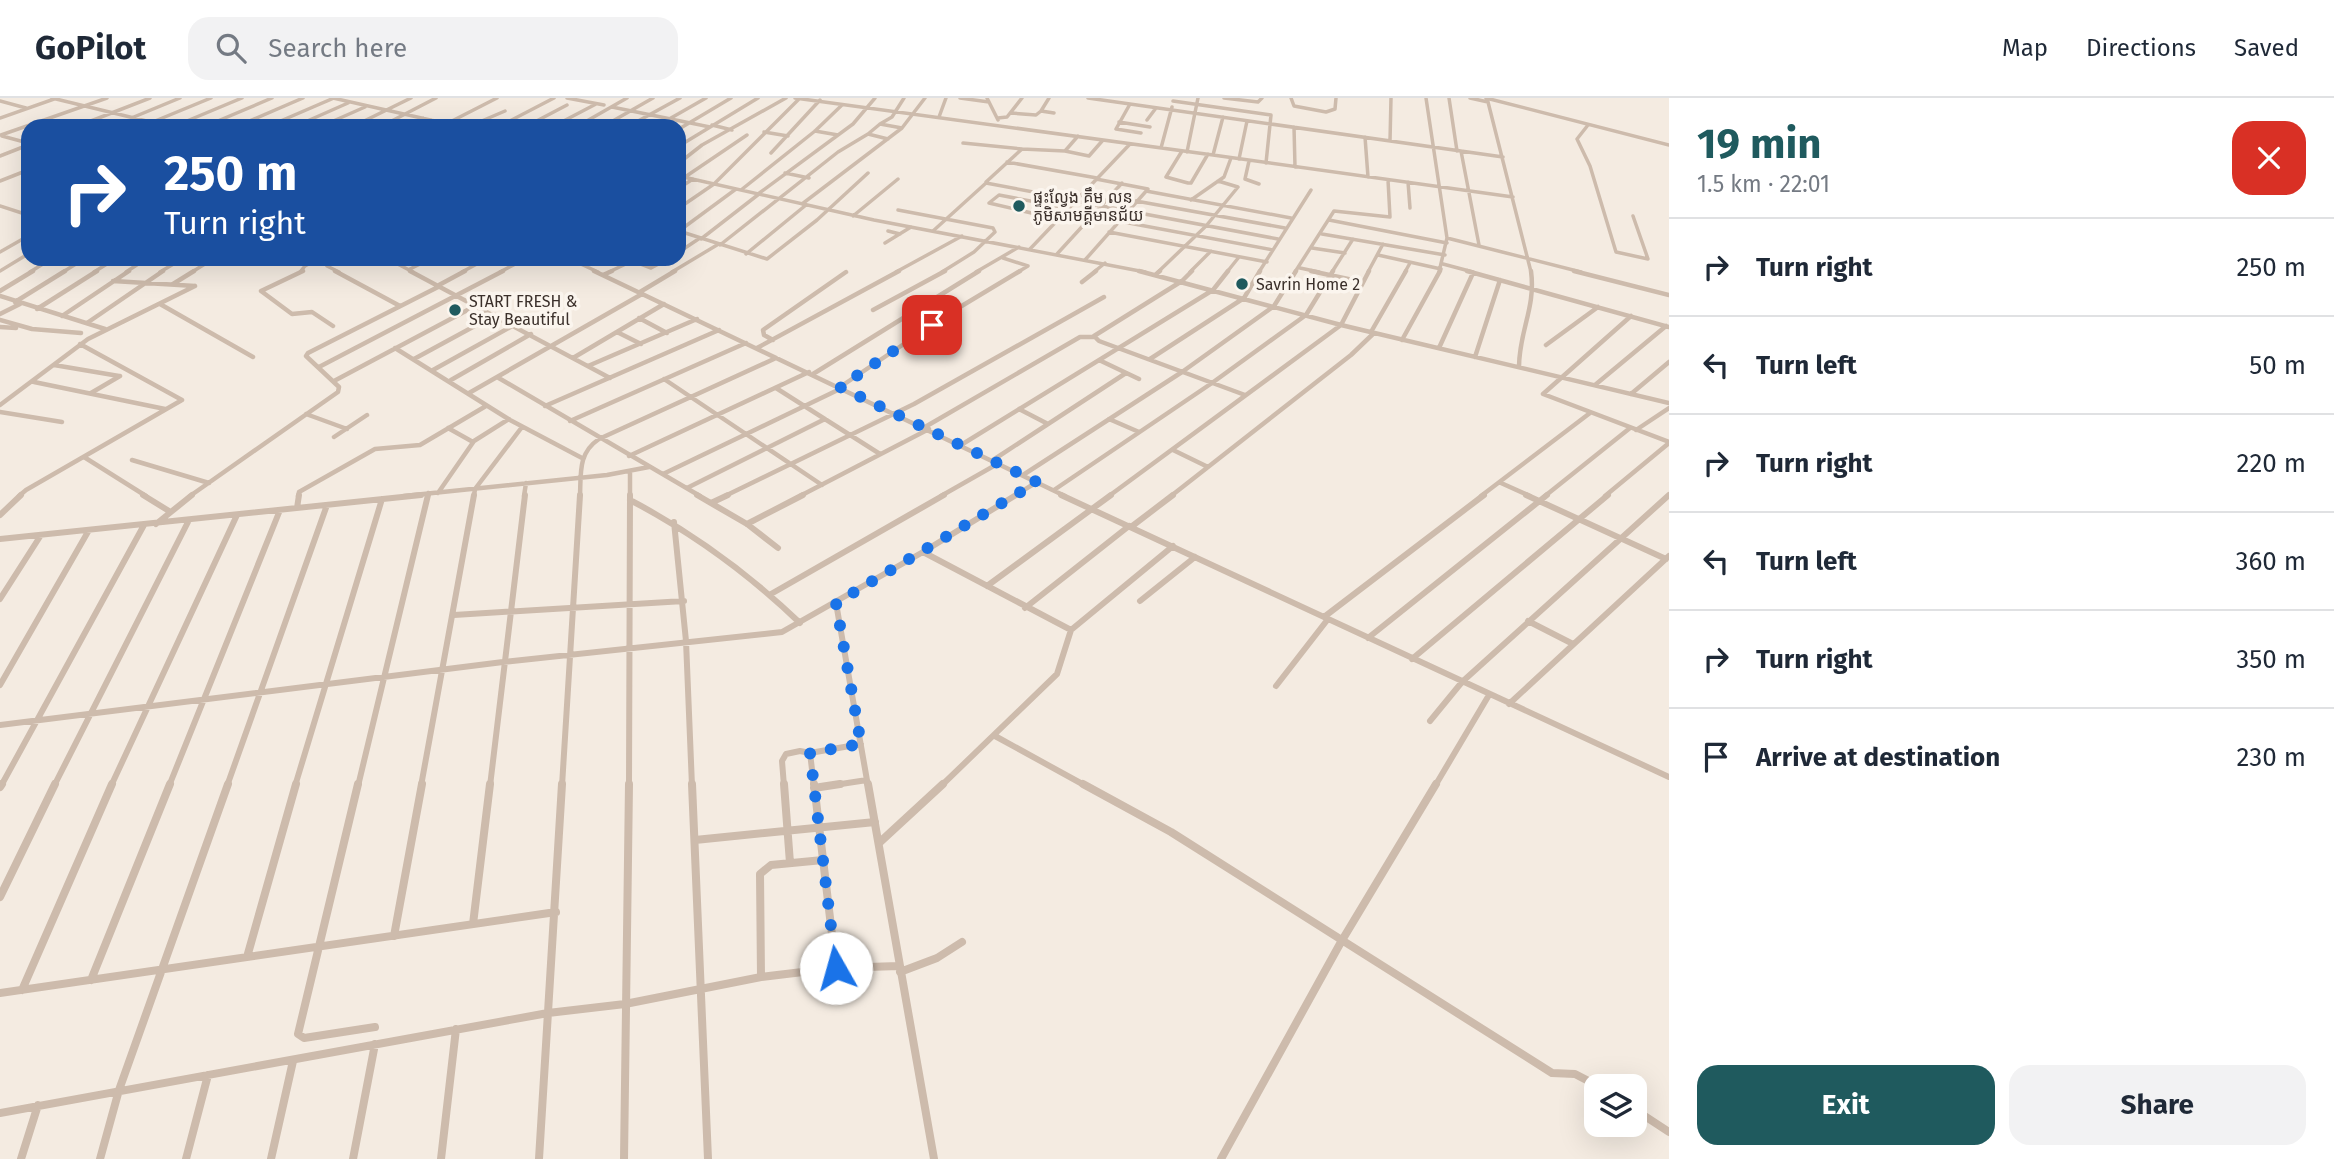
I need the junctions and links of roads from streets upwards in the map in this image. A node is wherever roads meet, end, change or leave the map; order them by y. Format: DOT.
graph roads {
  1 [pos="54,98"];
  2 [pos="107,98"];
  3 [pos="149,98"];
  4 [pos="180,98"];
  5 [pos="211,98"];
  6 [pos="242,98"];
  7 [pos="272,98"];
  8 [pos="303,98"];
  9 [pos="333,98"];
  10 [pos="411,98"];
  11 [pos="436,98"];
  12 [pos="497,98"];
  13 [pos="554,98"];
  14 [pos="567,98"];
  15 [pos="627,98"];
  16 [pos="653,98"];
  17 [pos="678,98"];
  18 [pos="706,98"];
  19 [pos="731,98"];
  20 [pos="758,98"];
  21 [pos="786,98"];
  22 [pos="798,98"];
  23 [pos="845,98"];
  24 [pos="874,98"];
  25 [pos="904,98"];
  26 [pos="925,98"];
  27 [pos="946,98"];
  28 [pos="960,98"];
  29 [pos="967,98"];
  30 [pos="1021,98"];
  31 [pos="1049,98"];
  32 [pos="1088,98"];
  33 [pos="1223,98"];
  34 [pos="1262,98"];
  35 [pos="1291,98"];
  36 [pos="1336,98"];
  37 [pos="1391,98"];
  38 [pos="1426,98"];
  39 [pos="1449,98"];
  40 [pos="1470,98"];
  41 [pos="1237,99"];
  42 [pos="819,100"];
  43 [pos="988,100"];
  44 [pos="1013,100"];
  45 [pos="1173,100"];
  46 [pos="1487,100"];
  47 [pos="0,101"];
  48 [pos="1197,101"];
  49 [pos="350,102"];
  50 [pos="596,104"];
  51 [pos="1016,104"];
  52 [pos="1130,104"];
  53 [pos="567,105"];
  54 [pos="604,105"];
  55 [pos="841,105"];
  56 [pos="84,106"];
  57 [pos="367,106"];
  58 [pos="1222,106"];
  59 [pos="612,107"];
  60 [pos="28,108"];
  61 [pos="867,108"];
  62 [pos="1156,108"];
  63 [pos="631,110"];
  64 [pos="1171,110"];
  65 [pos="387,111"];
  66 [pos="505,111"];
  67 [pos="896,111"];
  68 [pos="1041,111"];
  69 [pos="112,113"];
  70 [pos="1011,113"];
  71 [pos="1054,113"];
  72 [pos="1196,113"];
  73 [pos="915,114"];
  74 [pos="406,115"];
  75 [pos="649,115"];
  76 [pos="939,117"];
  77 [pos="1223,117"];
  78 [pos="0,118"];
  79 [pos="132,118"];
  80 [pos="424,118"];
  81 [pos="998,118"];
  82 [pos="46,119"];
  83 [pos="96,119"];
  84 [pos="137,119"];
  85 [pos="159,119"];
  86 [pos="192,119"];
  87 [pos="222,119"];
  88 [pos="254,119"];
  89 [pos="285,119"];
  90 [pos="312,119"];
  91 [pos="338,119"];
  92 [pos="369,119"];
  93 [pos="397,119"];
  94 [pos="428,119"];
  95 [pos="457,119"];
  96 [pos="486,119"];
  97 [pos="514,119"];
  98 [pos="540,119"];
  99 [pos="567,119"];
  100 [pos="591,119"];
  101 [pos="616,119"];
  102 [pos="642,119"];
  103 [pos="670,119"];
  104 [pos="1147,120"];
  105 [pos="1247,121"];
  106 [pos="686,122"];
  107 [pos="1119,122"];
  108 [pos="690,123"];
  109 [pos="880,124"];
  110 [pos="1270,124"];
  111 [pos="999,125"];
  112 [pos="1588,125"];
  113 [pos="686,126"];
  114 [pos="711,126"];
  115 [pos="1150,127"];
  116 [pos="1294,127"];
  117 [pos="21,128"];
  118 [pos="902,128"];
  119 [pos="731,131"];
  120 [pos="815,131"];
  121 [pos="764,132"];
  122 [pos="868,134"];
  123 [pos="0,135"];
  124 [pos="747,135"];
  125 [pos="838,135"];
  126 [pos="788,136"];
  127 [pos="1078,136"];
  128 [pos="760,137"];
  129 [pos="1365,137"];
  130 [pos="888,139"];
  131 [pos="1102,140"];
  132 [pos="1390,141"];
  133 [pos="21,142"];
  134 [pos="686,142"];
  135 [pos="963,143"];
  136 [pos="1131,144"];
  137 [pos="1669,145"];
  138 [pos="21,147"];
  139 [pos="1432,147"];
  140 [pos="1161,148"];
  141 [pos="1023,149"];
  142 [pos="1065,151"];
  143 [pos="1184,151"];
  144 [pos="1459,151"];
  145 [pos="771,153"];
  146 [pos="1210,155"];
  147 [pos="0,156"];
  148 [pos="1503,157"];
  149 [pos="686,158"];
  150 [pos="1231,158"];
  151 [pos="1239,159"];
  152 [pos="1249,161"];
  153 [pos="1007,162"];
  154 [pos="1266,163"];
  155 [pos="1295,167"];
  156 [pos="21,173"];
  157 [pos="785,173"];
  158 [pos="868,173"];
  159 [pos="686,174"];
  160 [pos="1368,177"];
  161 [pos="686,178"];
  162 [pos="808,178"];
  163 [pos="1097,178"];
  164 [pos="693,179"];
  165 [pos="898,179"];
  166 [pos="1388,180"];
  167 [pos="0,181"];
  168 [pos="1218,181"];
  169 [pos="1408,182"];
  170 [pos="986,183"];
  171 [pos="1122,183"];
  172 [pos="686,184"];
  173 [pos="714,184"];
  174 [pos="1259,184"];
  175 [pos="1438,187"];
  176 [pos="738,189"];
  177 [pos="1311,190"];
  178 [pos="1146,191"];
  179 [pos="1467,191"];
  180 [pos="758,194"];
  181 [pos="1513,197"];
  182 [pos="781,200"];
  183 [pos="1075,200"];
  184 [pos="1191,200"];
  185 [pos="1136,201"];
  186 [pos="686,203"];
  187 [pos="804,204"];
  188 [pos="0,205"];
  189 [pos="1101,205"];
  190 [pos="1222,206"];
  191 [pos="1067,208"];
  192 [pos="1410,208"];
  193 [pos="829,210"];
  194 [pos="898,210"];
  195 [pos="1128,210"];
  196 [pos="21,212"];
  197 [pos="853,216"];
  198 [pos="1214,216"];
  199 [pos="1633,216"];
  200 [pos="1291,218"];
  201 [pos="944,219"];
  202 [pos="1057,219"];
  203 [pos="1329,220"];
  204 [pos="1118,221"];
  205 [pos="686,226"];
  206 [pos="1206,226"];
  207 [pos="911,227"];
  208 [pos="1285,228"];
  209 [pos="888,231"];
  210 [pos="933,231"];
  211 [pos="1109,232"];
  212 [pos="686,233"];
  213 [pos="900,234"];
  214 [pos="1321,234"];
  215 [pos="962,236"];
  216 [pos="1195,236"];
  217 [pos="700,238"];
  218 [pos="1279,239"];
  219 [pos="1353,239"];
  220 [pos="21,240"];
  221 [pos="1447,241"];
  222 [pos="990,242"];
  223 [pos="885,243"];
  224 [pos="1383,244"];
  225 [pos="719,245"];
  226 [pos="1479,246"];
  227 [pos="686,247"];
  228 [pos="1019,247"];
  229 [pos="1185,247"];
  230 [pos="1312,248"];
  231 [pos="1030,249"];
  232 [pos="1273,250"];
  233 [pos="1211,251"];
  234 [pos="0,252"];
  235 [pos="1345,253"];
  236 [pos="746,254"];
  237 [pos="1056,254"];
  238 [pos="1444,255"];
  239 [pos="1378,256"];
  240 [pos="1239,257"];
  241 [pos="1529,257"];
  242 [pos="21,258"];
  243 [pos="1003,258"];
  244 [pos="1085,260"];
  245 [pos="1267,262"];
  246 [pos="1410,262"];
  247 [pos="1105,264"];
  248 [pos="686,265"];
  249 [pos="41,266"];
  250 [pos="74,266"];
  251 [pos="104,266"];
  252 [pos="136,266"];
  253 [pos="171,266"];
  254 [pos="202,266"];
  255 [pos="304,266"];
  256 [pos="327,266"];
  257 [pos="404,266"];
  258 [pos="416,266"];
  259 [pos="473,266"];
  260 [pos="512,266"];
  261 [pos="584,266"];
  262 [pos="620,266"];
  263 [pos="685,266"];
  264 [pos="1442,267"];
  265 [pos="1300,268"];
  266 [pos="410,269"];
  267 [pos="0,271"];
  268 [pos="846,272"];
  269 [pos="1473,273"];
  270 [pos="604,275"];
  271 [pos="1155,275"];
  272 [pos="1332,275"];
  273 [pos="1500,280"];
  274 [pos="114,281"];
  275 [pos="1182,281"];
  276 [pos="1082,282"];
  277 [pos="1362,282"];
  278 [pos="143,283"];
  279 [pos="172,285"];
  280 [pos="439,285"];
  281 [pos="1213,290"];
  282 [pos="1533,290"];
  283 [pos="641,293"];
  284 [pos="0,294"];
  285 [pos="458,295"];
  286 [pos="1669,295"];
  287 [pos="1104,297"];
  288 [pos="1244,298"];
  289 [pos="18,303"];
  290 [pos="160,304"];
  291 [pos="664,304"];
  292 [pos="477,305"];
  293 [pos="400,306"];
  294 [pos="1274,306"];
  295 [pos="1598,306"];
  296 [pos="37,309"];
  297 [pos="873,310"];
  298 [pos="0,314"];
  299 [pos="495,315"];
  300 [pos="1306,315"];
  301 [pos="62,316"];
  302 [pos="1631,316"];
  303 [pos="639,318"];
  304 [pos="697,319"];
  305 [pos="0,320"];
  306 [pos="87,323"];
  307 [pos="514,325"];
  308 [pos="1341,325"];
  309 [pos="1668,325"];
  310 [pos="334,326"];
  311 [pos="0,327"];
  312 [pos="32,329"];
  313 [pos="105,329"];
  314 [pos="719,330"];
  315 [pos="617,332"];
  316 [pos="81,333"];
  317 [pos="667,333"];
  318 [pos="1373,333"];
  319 [pos="531,334"];
  320 [pos="1094,337"];
  321 [pos="773,340"];
  322 [pos="1402,340"];
  323 [pos="746,343"];
  324 [pos="80,344"];
  325 [pos="641,344"];
  326 [pos="1546,345"];
  327 [pos="550,346"];
  328 [pos="395,348"];
  329 [pos="757,348"];
  330 [pos="1119,348"];
  331 [pos="1438,348"];
  332 [pos="253,357"];
  333 [pos="1475,357"];
  334 [pos="573,358"];
  335 [pos="776,358"];
  336 [pos="414,359"];
  337 [pos="1150,359"];
  338 [pos="1099,360"];
  339 [pos="1669,362"];
  340 [pos="54,365"];
  341 [pos="588,366"];
  342 [pos="319,367"];
  343 [pos="1519,368"];
  344 [pos="433,370"];
  345 [pos="128,371"];
  346 [pos="1182,372"];
  347 [pos="811,373"];
  348 [pos="1126,373"];
  349 [pos="119,376"];
  350 [pos="1561,376"];
  351 [pos="497,377"];
  352 [pos="610,378"];
  353 [pos="664,379"];
  354 [pos="1139,379"];
  355 [pos="451,380"];
  356 [pos="334,381"];
  357 [pos="34,382"];
  358 [pos="1212,383"];
  359 [pos="1595,385"];
  360 [pos="776,388"];
  361 [pos="841,388"];
  362 [pos="91,393"];
  363 [pos="469,393"];
  364 [pos="1630,394"];
  365 [pos="1245,395"];
  366 [pos="690,397"];
  367 [pos="1667,401"];
  368 [pos="0,405"];
  369 [pos="486,406"];
  370 [pos="545,406"];
  371 [pos="804,406"];
  372 [pos="1669,408"];
  373 [pos="1019,409"];
  374 [pos="167,410"];
  375 [pos="0,412"];
  376 [pos="1590,412"];
  377 [pos="894,413"];
  378 [pos="306,415"];
  379 [pos="366,415"];
  380 [pos="716,415"];
  381 [pos="509,419"];
  382 [pos="825,419"];
  383 [pos="1109,419"];
  384 [pos="570,421"];
  385 [pos="62,422"];
  386 [pos="1048,424"];
  387 [pos="522,427"];
  388 [pos="448,428"];
  389 [pos="927,428"];
  390 [pos="347,429"];
  391 [pos="1633,429"];
  392 [pos="1139,432"];
  393 [pos="747,434"];
  394 [pos="849,434"];
  395 [pos="334,437"];
  396 [pos="599,439"];
  397 [pos="473,442"];
  398 [pos="1669,443"];
  399 [pos="961,445"];
  400 [pos="766,448"];
  401 [pos="1173,450"];
  402 [pos="880,454"];
  403 [pos="629,456"];
  404 [pos="84,457"];
  405 [pos="582,458"];
  406 [pos="132,460"];
  407 [pos="996,462"];
  408 [pos="791,465"];
  409 [pos="649,467"];
  410 [pos="1209,467"];
  411 [pos="630,472"];
  412 [pos="663,474"];
  413 [pos="1023,475"];
  414 [pos="581,478"];
  415 [pos="1037,482"];
  416 [pos="209,483"];
  417 [pos="526,483"];
  418 [pos="1501,483"];
  419 [pos="822,485"];
  420 [pos="687,488"];
  421 [pos="475,489"];
  422 [pos="1054,490"];
  423 [pos="428,493"];
  424 [pos="438,493"];
  425 [pos="1669,495"];
  426 [pos="382,499"];
  427 [pos="630,500"];
  428 [pos="1539,500"];
  429 [pos="711,503"];
  430 [pos="327,505"];
  431 [pos="297,508"];
  432 [pos="1091,509"];
  433 [pos="280,510"];
  434 [pos="169,511"];
  435 [pos="0,515"];
  436 [pos="237,515"];
  437 [pos="1577,518"];
  438 [pos="190,520"];
  439 [pos="674,522"];
  440 [pos="156,524"];
  441 [pos="747,524"];
  442 [pos="144,525"];
  443 [pos="1130,526"];
  444 [pos="89,530"];
  445 [pos="41,535"];
  446 [pos="1620,538"];
  447 [pos="0,539"];
  448 [pos="1173,546"];
  449 [pos="778,548"];
  450 [pos="923,552"];
  451 [pos="1195,557"];
  452 [pos="1667,557"];
  453 [pos="987,586"];
  454 [pos="771,594"];
  455 [pos="0,599"];
  456 [pos="684,601"];
  457 [pos="1140,601"];
  458 [pos="836,603"];
  459 [pos="632,605"];
  460 [pos="573,608"];
  461 [pos="1025,608"];
  462 [pos="510,612"];
  463 [pos="454,615"];
  464 [pos="1326,618"];
  465 [pos="1528,621"];
  466 [pos="800,623"];
  467 [pos="1071,630"];
  468 [pos="1368,638"];
  469 [pos="686,641"];
  470 [pos="1573,644"];
  471 [pos="631,647"];
  472 [pos="569,654"];
  473 [pos="1412,659"];
  474 [pos="503,662"];
  475 [pos="444,671"];
  476 [pos="385,677"];
  477 [pos="1462,682"];
  478 [pos="0,685"];
  479 [pos="324,685"];
  480 [pos="1276,685"];
  481 [pos="259,694"];
  482 [pos="1489,695"];
  483 [pos="202,700"];
  484 [pos="1509,704"];
  485 [pos="146,706"];
  486 [pos="90,712"];
  487 [pos="35,721"];
  488 [pos="1430,721"];
  489 [pos="0,725"];
  490 [pos="995,736"];
  491 [pos="861,744"];
  492 [pos="810,753"];
  493 [pos="1669,777"];
  494 [pos="867,780"];
  495 [pos="0,788"];
  496 [pos="814,788"];
  497 [pos="875,822"];
  498 [pos="820,827"];
  499 [pos="789,829"];
  500 [pos="695,840"];
  501 [pos="879,843"];
  502 [pos="823,860"];
  503 [pos="790,863"];
  504 [pos="0,897"];
  505 [pos="556,912"];
  506 [pos="473,924"];
  507 [pos="394,936"];
  508 [pos="962,942"];
  509 [pos="1341,942"];
  510 [pos="320,946"];
  511 [pos="247,957"];
  512 [pos="836,968"];
  513 [pos="900,969"];
  514 [pos="163,970"];
  515 [pos="761,977"];
  516 [pos="90,980"];
  517 [pos="702,988"];
  518 [pos="22,990"];
  519 [pos="0,993"];
  520 [pos="625,1004"];
  521 [pos="548,1013"];
  522 [pos="375,1027"];
  523 [pos="456,1029"];
  524 [pos="375,1044"];
  525 [pos="293,1061"];
  526 [pos="208,1075"];
  527 [pos="1584,1078"];
  528 [pos="120,1090"];
  529 [pos="38,1105"];
  530 [pos="0,1113"];
  531 [pos="1647,1118"];
  532 [pos="1669,1132"];
  533 [pos="20,1159"];
  534 [pos="100,1159"];
  535 [pos="186,1159"];
  536 [pos="271,1159"];
  537 [pos="353,1159"];
  538 [pos="441,1159"];
  539 [pos="540,1159"];
  540 [pos="624,1159"];
  541 [pos="708,1159"];
  542 [pos="934,1159"];
  543 [pos="1221,1159"];
  1 -- 56 [label="street"];
  1 -- 60 [label="street"];
  2 -- 56 [label="street"];
  3 -- 69 [label="street"];
  4 -- 79 [label="street"];
  5 -- 85 [label="street"];
  6 -- 86 [label="street"];
  7 -- 87 [label="street"];
  8 -- 88 [label="street"];
  9 -- 49 [label="street"];
  9 -- 89 [label="street"];
  10 -- 65 [label="street"];
  11 -- 74 [label="street"];
  12 -- 95 [label="street"];
  13 -- 97 [label="street"];
  14 -- 50 [label="street"];
  15 -- 59 [label="street"];
  16 -- 63 [label="street"];
  17 -- 75 [label="street"];
  18 -- 103 [label="street"];
  19 -- 108 [label="street"];
  20 -- 114 [label="street"];
  21 -- 119 [label="street"];
  22 -- 42 [label="street"];
  22 -- 121 [label="street"];
  23 -- 55 [label="street"];
  24 -- 61 [label="street"];
  25 -- 67 [label="street"];
  26 -- 73 [label="street"];
  27 -- 76 [label="street"];
  28 -- 29 [label="street"];
  29 -- 43 [label="street"];
  30 -- 51 [label="street"];
  31 -- 68 [label="street"];
  32 -- 52 [label="street"];
  33 -- 41 [label="street"];
  33 -- 58 [label="street"];
  34 -- 41 [label="street"];
  35 -- 36 [label="street"];
  37 -- 132 [label="street"];
  38 -- 139 [label="street"];
  39 -- 144 [label="street"];
  40 -- 46 [label="street"];
  42 -- 55 [label="street"];
  42 -- 126 [label="street"];
  43 -- 81 [label="street"];
  44 -- 51 [label="street"];
  45 -- 48 [label="street"];
  45 -- 64 [label="street"];
  46 -- 112 [label="street"];
  46 -- 148 [label="street"];
  47 -- 60 [label="street"];
  48 -- 58 [label="street"];
  48 -- 72 [label="street"];
  49 -- 57 [label="street"];
  49 -- 90 [label="street"];
  50 -- 54 [label="street"];
  50 -- 99 [label="street"];
  51 -- 70 [label="street"];
  52 -- 62 [label="street"];
  52 -- 107 [label="street"];
  53 -- 98 [label="street"];
  55 -- 61 [label="street"];
  55 -- 120 [label="street"];
  56 -- 69 [label="street"];
  56 -- 82 [label="street"];
  57 -- 65 [label="street"];
  57 -- 91 [label="street"];
  58 -- 110 [label="street"];
  59 -- 63 [label="street"];
  59 -- 100 [label="street"];
  60 -- 78 [label="street"];
  61 -- 67 [label="street"];
  61 -- 125 [label="street"];
  62 -- 64 [label="street"];
  62 -- 104 [label="street"];
  63 -- 75 [label="street"];
  63 -- 101 [label="street"];
  64 -- 72 [label="street"];
  64 -- 140 [label="street"];
  65 -- 74 [label="street"];
  65 -- 92 [label="street"];
  66 -- 96 [label="street"];
  67 -- 73 [label="street"];
  67 -- 109 [label="street"];
  68 -- 70 [label="street"];
  68 -- 71 [label="street"];
  69 -- 79 [label="street"];
  69 -- 83 [label="street"];
  70 -- 81 [label="street"];
  72 -- 77 [label="street"];
  72 -- 143 [label="street"];
  73 -- 76 [label="street"];
  73 -- 118 [label="street"];
  74 -- 80 [label="street"];
  74 -- 93 [label="street"];
  75 -- 102 [label="street"];
  75 -- 103 [label="street"];
  76 -- 111 [label="street"];
  77 -- 105 [label="street"];
  77 -- 146 [label="street"];
  79 -- 84 [label="street"];
  80 -- 94 [label="street"];
  81 -- 111 [label="street"];
  105 -- 110 [label="street"];
  105 -- 151 [label="street"];
  106 -- 108 [label="street"];
  107 -- 115 [label="street"];
  107 -- 136 [label="street"];
  108 -- 113 [label="street"];
  108 -- 114 [label="street"];
  109 -- 118 [label="street"];
  109 -- 122 [label="street"];
  110 -- 116 [label="street"];
  110 -- 154 [label="street"];
  111 -- 127 [label="street"];
  112 -- 137 [label="street"];
  112 -- 199 [label="street"];
  114 -- 119 [label="street"];
  114 -- 134 [label="street"];
  116 -- 129 [label="street"];
  116 -- 155 [label="street"];
  117 -- 123 [label="street"];
  118 -- 130 [label="street"];
  119 -- 124 [label="street"];
  119 -- 149 [label="street"];
  120 -- 125 [label="street"];
  120 -- 176 [label="street"];
  121 -- 126 [label="street"];
  121 -- 128 [label="street"];
  122 -- 130 [label="street"];
  122 -- 162 [label="street"];
  123 -- 133 [label="street"];
  124 -- 128 [label="street"];
  124 -- 159 [label="street"];
  125 -- 157 [label="street"];
  126 -- 145 [label="street"];
  127 -- 131 [label="street"];
  127 -- 142 [label="street"];
  128 -- 173 [label="street"];
  129 -- 132 [label="street"];
  129 -- 160 [label="street"];
  130 -- 187 [label="street"];
  131 -- 136 [label="street"];
  131 -- 142 [label="street"];
  132 -- 139 [label="street"];
  135 -- 141 [label="street"];
  136 -- 140 [label="street"];
  136 -- 163 [label="street"];
  138 -- 147 [label="street"];
  139 -- 144 [label="street"];
  139 -- 175 [label="street"];
  140 -- 143 [label="street"];
  141 -- 142 [label="street"];
  141 -- 153 [label="street"];
  143 -- 146 [label="street"];
  143 -- 146 [label="street"];
  144 -- 148 [label="street"];
  144 -- 179 [label="street"];
  146 -- 150 [label="street"];
  148 -- 181 [label="street"];
  150 -- 151 [label="street"];
  150 -- 168 [label="street"];
  151 -- 152 [label="street"];
  152 -- 154 [label="street"];
  152 -- 174 [label="street"];
  153 -- 163 [label="street"];
  153 -- 170 [label="street"];
  154 -- 155 [label="street"];
  155 -- 160 [label="street"];
  156 -- 167 [label="street"];
  157 -- 162 [label="street"];
  157 -- 180 [label="street"];
  158 -- 193 [label="street"];
  160 -- 166 [label="street"];
  161 -- 164 [label="street"];
  162 -- 182 [label="street"];
  163 -- 171 [label="street"];
  163 -- 183 [label="street"];
  164 -- 172 [label="street"];
  164 -- 173 [label="street"];
  165 -- 197 [label="street"];
  166 -- 169 [label="street"];
  166 -- 203 [label="street"];
  168 -- 184 [label="street"];
  168 -- 190 [label="street"];
  169 -- 175 [label="street"];
  169 -- 192 [label="street"];
  170 -- 183 [label="street"];
  170 -- 201 [label="street"];
  171 -- 178 [label="street"];
  171 -- 189 [label="street"];
  173 -- 176 [label="street"];
  173 -- 186 [label="street"];
  175 -- 179 [label="street"];
  175 -- 221 [label="street"];
  176 -- 180 [label="street"];
  176 -- 205 [label="street"];
  177 -- 200 [label="street"];
  178 -- 184 [label="street"];
  178 -- 185 [label="street"];
  179 -- 181 [label="street"];
  179 -- 226 [label="street"];
  180 -- 182 [label="street"];
  180 -- 217 [label="street"];
  181 -- 241 [label="street"];
  182 -- 187 [label="street"];
  182 -- 225 [label="street"];
  183 -- 189 [label="street"];
  183 -- 191 [label="street"];
  184 -- 190 [label="street"];
  185 -- 195 [label="street"];
  185 -- 198 [label="street"];
  187 -- 193 [label="street"];
  187 -- 236 [label="street"];
  188 -- 196 [label="street"];
  189 -- 195 [label="street"];
  189 -- 237 [label="street"];
  190 -- 198 [label="street"];
  190 -- 200 [label="street"];
  191 -- 202 [label="street"];
  191 -- 202 [label="street"];
  193 -- 197 [label="street"];
  193 -- 236 [label="street"];
  194 -- 201 [label="street"];
  195 -- 204 [label="street"];
  195 -- 206 [label="street"];
  197 -- 207 [label="street"];
  198 -- 206 [label="street"];
  198 -- 208 [label="street"];
  200 -- 208 [label="street"];
  201 -- 210 [label="street"];
  201 -- 222 [label="street"];
  202 -- 231 [label="street"];
  203 -- 214 [label="street"];
  203 -- 221 [label="street"];
  204 -- 211 [label="street"];
  204 -- 216 [label="street"];
  206 -- 216 [label="street"];
  206 -- 218 [label="street"];
  207 -- 210 [label="street"];
  207 -- 213 [label="street"];
  208 -- 218 [label="street"];
  209 -- 213 [label="street"];
  210 -- 215 [label="street"];
  211 -- 229 [label="street"];
  211 -- 244 [label="street"];
  212 -- 217 [label="street"];
  213 -- 223 [label="street"];
  214 -- 219 [label="street"];
  214 -- 230 [label="street"];
  215 -- 222 [label="street"];
  215 -- 321 [label="street"];
  216 -- 229 [label="street"];
  216 -- 232 [label="street"];
  217 -- 225 [label="street"];
  217 -- 227 [label="street"];
  218 -- 232 [label="street"];
  219 -- 224 [label="street"];
  219 -- 235 [label="street"];
  220 -- 234 [label="street"];
  221 -- 226 [label="street"];
  221 -- 238 [label="street"];
  222 -- 228 [label="street"];
  222 -- 297 [label="street"];
  224 -- 238 [label="street"];
  224 -- 239 [label="street"];
  225 -- 236 [label="street"];
  225 -- 248 [label="street"];
  226 -- 241 [label="street"];
  228 -- 231 [label="street"];
  228 -- 243 [label="street"];
  229 -- 233 [label="street"];
  229 -- 271 [label="street"];
  230 -- 235 [label="street"];
  230 -- 265 [label="street"];
  231 -- 237 [label="street"];
  232 -- 245 [label="street"];
  233 -- 240 [label="street"];
  233 -- 275 [label="street"];
  235 -- 272 [label="street"];
  237 -- 244 [label="street"];
  238 -- 264 [label="street"];
  239 -- 246 [label="street"];
  239 -- 277 [label="street"];
  240 -- 245 [label="street"];
  240 -- 281 [label="street"];
  241 -- 282 [label="street"];
  241 -- 286 [label="street"];
  242 -- 267 [label="street"];
  243 -- 347 [label="street"];
  243 -- 361 [label="street"];
  244 -- 247 [label="street"];
  245 -- 288 [label="street"];
  246 -- 264 [label="street"];
  246 -- 318 [label="street"];
  247 -- 271 [label="street"];
  247 -- 276 [label="street"];
  249 -- 284 [label="street"];
  250 -- 289 [label="street"];
  251 -- 296 [label="street"];
  252 -- 274 [label="street"];
  253 -- 278 [label="street"];
  254 -- 279 [label="street"];
  255 -- 310 [label="street"];
  256 -- 293 [label="street"];
  257 -- 266 [label="street"];
  258 -- 266 [label="street"];
  259 -- 280 [label="street"];
  260 -- 285 [label="street"];
  261 -- 270 [label="street"];
  262 -- 270 [label="street"];
  263 -- 283 [label="street"];
  264 -- 269 [label="street"];
  264 -- 322 [label="street"];
  265 -- 272 [label="street"];
  265 -- 294 [label="street"];
  266 -- 280 [label="street"];
  268 -- 321 [label="street"];
  269 -- 273 [label="street"];
  269 -- 331 [label="street"];
  270 -- 283 [label="street"];
  271 -- 275 [label="street"];
  272 -- 277 [label="street"];
  272 -- 300 [label="street"];
  273 -- 282 [label="street"];
  273 -- 333 [label="street"];
  274 -- 278 [label="street"];
  274 -- 301 [label="street"];
  275 -- 281 [label="street"];
  275 -- 320 [label="street"];
  277 -- 308 [label="street"];
  278 -- 279 [label="street"];
  278 -- 306 [label="street"];
  279 -- 290 [label="street"];
  280 -- 285 [label="street"];
  280 -- 293 [label="street"];
  281 -- 288 [label="street"];
  281 -- 330 [label="street"];
  282 -- 295 [label="street"];
  282 -- 343 [label="street"];
  283 -- 291 [label="street"];
  283 -- 327 [label="street"];
  284 -- 289 [label="street"];
  285 -- 292 [label="street"];
  285 -- 342 [label="street"];
  287 -- 377 [label="street"];
  288 -- 294 [label="street"];
  288 -- 337 [label="street"];
  289 -- 296 [label="street"];
  289 -- 298 [label="street"];
  290 -- 313 [label="street"];
  290 -- 332 [label="street"];
  291 -- 303 [label="street"];
  291 -- 304 [label="street"];
  292 -- 299 [label="street"];
  292 -- 328 [label="street"];
  293 -- 342 [label="street"];
  294 -- 300 [label="street"];
  294 -- 346 [label="street"];
  295 -- 302 [label="street"];
  295 -- 326 [label="street"];
  296 -- 301 [label="street"];
  299 -- 307 [label="street"];
  299 -- 336 [label="street"];
  300 -- 308 [label="street"];
  300 -- 358 [label="street"];
  301 -- 306 [label="street"];
  302 -- 309 [label="street"];
  302 -- 350 [label="street"];
  303 -- 315 [label="street"];
  303 -- 317 [label="street"];
  304 -- 314 [label="street"];
  304 -- 317 [label="street"];
  305 -- 312 [label="street"];
  306 -- 313 [label="street"];
  307 -- 319 [label="street"];
  307 -- 344 [label="street"];
  308 -- 318 [label="street"];
  308 -- 365 [label="street"];
  309 -- 359 [label="street"];
  311 -- 312 [label="street"];
  312 -- 316 [label="street"];
  313 -- 324 [label="street"];
  314 -- 323 [label="street"];
  314 -- 352 [label="street"];
  315 -- 325 [label="street"];
  315 -- 334 [label="street"];
  317 -- 325 [label="street"];
  318 -- 322 [label="street"];
  318 -- 410 [label="street"];
  319 -- 327 [label="street"];
  319 -- 355 [label="street"];
  320 -- 330 [label="street"];
  320 -- 389 [label="street"];
  321 -- 329 [label="street"];
  322 -- 331 [label="street"];
  323 -- 329 [label="street"];
  323 -- 353 [label="street"];
  324 -- 340 [label="street"];
  324 -- 345 [label="street"];
  325 -- 341 [label="street"];
  327 -- 334 [label="street"];
  327 -- 351 [label="street"];
  328 -- 336 [label="street"];
  328 -- 356 [label="street"];
  329 -- 335 [label="street"];
  330 -- 337 [label="street"];
  330 -- 338 [label="street"];
  331 -- 333 [label="street"];
  333 -- 343 [label="street"];
  334 -- 341 [label="street"];
  335 -- 347 [label="street"];
  335 -- 366 [label="street"];
  336 -- 344 [label="street"];
  337 -- 346 [label="street"];
  338 -- 348 [label="street"];
  338 -- 373 [label="street"];
  339 -- 364 [label="street"];
  340 -- 349 [label="street"];
  340 -- 357 [label="street"];
  341 -- 352 [label="street"];
  342 -- 356 [label="street"];
  343 -- 350 [label="street"];
  344 -- 355 [label="street"];
  345 -- 349 [label="street"];
  345 -- 374 [label="street"];
  346 -- 358 [label="street"];
  346 -- 383 [label="street"];
  347 -- 360 [label="street"];
  347 -- 361 [label="street"];
  348 -- 354 [label="street"];
  348 -- 386 [label="street"];
  349 -- 362 [label="street"];
  350 -- 359 [label="street"];
  350 -- 376 [label="street"];
  351 -- 363 [label="street"];
  351 -- 370 [label="street"];
  352 -- 370 [label="street"];
  353 -- 366 [label="street"];
  353 -- 384 [label="street"];
  355 -- 363 [label="street"];
  356 -- 378 [label="street"];
  357 -- 362 [label="street"];
  357 -- 368 [label="street"];
  358 -- 365 [label="street"];
  358 -- 392 [label="street"];
  359 -- 364 [label="street"];
  360 -- 371 [label="street"];
  360 -- 380 [label="street"];
  361 -- 371 [label="street"];
  361 -- 377 [label="street"];
  362 -- 374 [label="street"];
  363 -- 369 [label="street"];
  364 -- 367 [label="street"];
  365 -- 401 [label="street"];
  366 -- 380 [label="street"];
  366 -- 396 [label="street"];
  369 -- 381 [label="street"];
  369 -- 388 [label="street"];
  370 -- 384 [label="street"];
  371 -- 382 [label="street"];
  371 -- 393 [label="street"];
  372 -- 391 [label="street"];
  373 -- 386 [label="street"];
  373 -- 399 [label="street"];
  374 -- 404 [label="street"];
  375 -- 385 [label="street"];
  376 -- 391 [label="street"];
  376 -- 418 [label="street"];
  377 -- 389 [label="street"];
  377 -- 394 [label="street"];
  378 -- 390 [label="street"];
  378 -- 416 [label="street"];
  379 -- 390 [label="street"];
  380 -- 393 [label="street"];
  380 -- 403 [label="street"];
  381 -- 387 [label="street"];
  381 -- 397 [label="street"];
  382 -- 394 [label="street"];
  382 -- 400 [label="street"];
  383 -- 392 [label="street"];
  383 -- 413 [label="street"];
  384 -- 396 [label="street"];
  386 -- 407 [label="street"];
  387 -- 405 [label="street"];
  387 -- 421 [label="street"];
  388 -- 397 [label="street"];
  388 -- 431 [label="street"];
  389 -- 399 [label="street"];
  389 -- 402 [label="street"];
  390 -- 395 [label="street"];
  391 -- 398 [label="street"];
  391 -- 428 [label="street"];
  392 -- 422 [label="street"];
  393 -- 400 [label="street"];
  393 -- 412 [label="street"];
  394 -- 402 [label="street"];
  394 -- 408 [label="street"];
  396 -- 403 [label="street"];
  396 -- 405 [label="street"];
  397 -- 424 [label="street"];
  398 -- 437 [label="street"];
  399 -- 407 [label="street"];
  400 -- 408 [label="street"];
  400 -- 420 [label="street"];
  401 -- 410 [label="street"];
  401 -- 432 [label="street"];
  402 -- 419 [label="street"];
  403 -- 409 [label="street"];
  404 -- 434 [label="street"];
  404 -- 435 [label="street"];
  405 -- 414 [label="street"];
  406 -- 416 [label="street"];
  407 -- 413 [label="street"];
  407 -- 454 [label="street"];
  408 -- 419 [label="street"];
  408 -- 429 [label="street"];
  409 -- 411 [label="street"];
  409 -- 412 [label="street"];
  410 -- 443 [label="street"];
  411 -- 414 [label="street"];
  411 -- 427 [label="street"];
  412 -- 420 [label="street"];
  413 -- 415 [label="street"];
  414 -- 417 [label="street"];
  414 -- 460 [label="street"];
  415 -- 422 [label="street"];
  415 -- 450 [label="street"];
  416 -- 434 [label="street"];
  417 -- 421 [label="street"];
  417 -- 462 [label="street"];
  418 -- 428 [label="street"];
  418 -- 464 [label="street"];
  419 -- 441 [label="street"];
  420 -- 429 [label="street"];
  421 -- 424 [label="street"];
  421 -- 463 [label="street"];
  422 -- 432 [label="street"];
  423 -- 424 [label="street"];
  423 -- 426 [label="street"];
  423 -- 476 [label="street"];
  425 -- 446 [label="street"];
  426 -- 430 [label="street"];
  426 -- 479 [label="street"];
  427 -- 439 [label="street"];
  427 -- 459 [label="street"];
  428 -- 437 [label="street"];
  428 -- 468 [label="street"];
  429 -- 441 [label="street"];
  430 -- 431 [label="street"];
  430 -- 481 [label="street"];
  431 -- 433 [label="street"];
  432 -- 443 [label="street"];
  432 -- 453 [label="street"];
  433 -- 436 [label="street"];
  433 -- 483 [label="street"];
  434 -- 440 [label="street"];
  436 -- 438 [label="street"];
  436 -- 485 [label="street"];
  437 -- 446 [label="street"];
  437 -- 473 [label="street"];
  438 -- 440 [label="street"];
  438 -- 486 [label="street"];
  439 -- 454 [label="street"];
  439 -- 456 [label="street"];
  440 -- 442 [label="street"];
  441 -- 449 [label="street"];
  442 -- 444 [label="street"];
  442 -- 487 [label="street"];
  443 -- 448 [label="street"];
  443 -- 461 [label="street"];
  444 -- 445 [label="street"];
  444 -- 478 [label="street"];
  445 -- 447 [label="street"];
  445 -- 455 [label="street"];
  446 -- 452 [label="street"];
  446 -- 465 [label="street"];
  448 -- 451 [label="street"];
  448 -- 467 [label="street"];
  450 -- 453 [label="street"];
  450 -- 458 [label="street"];
  451 -- 457 [label="street"];
  451 -- 464 [label="street"];
  452 -- 470 [label="street"];
  453 -- 461 [label="street"];
  454 -- 466 [label="street"];
  456 -- 459 [label="street"];
  456 -- 469 [label="street"];
  458 -- 466 [label="street"];
  458 -- 491 [label="street"];
  459 -- 460 [label="street"];
  459 -- 471 [label="street"];
  460 -- 462 [label="street"];
  460 -- 472 [label="street"];
  461 -- 467 [label="street"];
  462 -- 463 [label="street"];
  462 -- 474 [label="street"];
  463 -- 475 [label="street"];
  464 -- 468 [label="street"];
  464 -- 480 [label="street"];
  465 -- 470 [label="street"];
  465 -- 477 [label="street"];
  466 -- 469 [label="street"];
  467 -- 490 [label="street"];
  468 -- 473 [label="street"];
  469 -- 471 [label="street"];
  469 -- 500 [label="street"];
  470 -- 484 [label="street"];
  471 -- 472 [label="street"];
  471 -- 520 [label="street"];
  472 -- 474 [label="street"];
  472 -- 505 [label="street"];
  473 -- 477 [label="street"];
  474 -- 475 [label="street"];
  474 -- 506 [label="street"];
  475 -- 476 [label="street"];
  475 -- 507 [label="street"];
  476 -- 479 [label="street"];
  476 -- 510 [label="street"];
  477 -- 482 [label="street"];
  477 -- 488 [label="street"];
  479 -- 481 [label="street"];
  479 -- 511 [label="street"];
  481 -- 483 [label="street"];
  481 -- 514 [label="street"];
  482 -- 484 [label="street"];
  482 -- 509 [label="street"];
  483 -- 485 [label="street"];
  483 -- 516 [label="street"];
  484 -- 493 [label="street"];
  485 -- 486 [label="street"];
  485 -- 518 [label="street"];
  486 -- 487 [label="street"];
  486 -- 504 [label="street"];
  487 -- 489 [label="street"];
  487 -- 495 [label="street"];
  490 -- 501 [label="street"];
  490 -- 509 [label="street"];
  491 -- 492 [label="street"];
  491 -- 494 [label="street"];
  492 -- 496 [label="street"];
  492 -- 499 [label="street"];
  494 -- 496 [label="street"];
  494 -- 497 [label="street"];
  496 -- 498 [label="street"];
  497 -- 498 [label="street"];
  497 -- 501 [label="street"];
  498 -- 499 [label="street"];
  498 -- 502 [label="street"];
  499 -- 500 [label="street"];
  499 -- 503 [label="street"];
  500 -- 517 [label="street"];
  501 -- 513 [label="street"];
  502 -- 503 [label="street"];
  502 -- 512 [label="street"];
  503 -- 515 [label="street"];
  505 -- 506 [label="street"];
  505 -- 521 [label="street"];
  506 -- 507 [label="street"];
  507 -- 510 [label="street"];
  508 -- 513 [label="street"];
  509 -- 527 [label="street"];
  509 -- 543 [label="street"];
  510 -- 511 [label="street"];
  510 -- 522 [label="street"];
  511 -- 514 [label="street"];
  512 -- 513 [label="street"];
  512 -- 515 [label="street"];
  513 -- 542 [label="street"];
  514 -- 516 [label="street"];
  514 -- 528 [label="street"];
  515 -- 517 [label="street"];
  516 -- 518 [label="street"];
  517 -- 520 [label="street"];
  517 -- 541 [label="street"];
  518 -- 519 [label="street"];
  520 -- 521 [label="street"];
  520 -- 540 [label="street"];
  521 -- 523 [label="street"];
  521 -- 539 [label="street"];
  523 -- 524 [label="street"];
  523 -- 538 [label="street"];
  524 -- 525 [label="street"];
  524 -- 537 [label="street"];
  525 -- 526 [label="street"];
  525 -- 536 [label="street"];
  526 -- 528 [label="street"];
  526 -- 535 [label="street"];
  528 -- 529 [label="street"];
  528 -- 534 [label="street"];
  529 -- 530 [label="street"];
  529 -- 533 [label="street"];
  531 -- 532 [label="street"];
}
